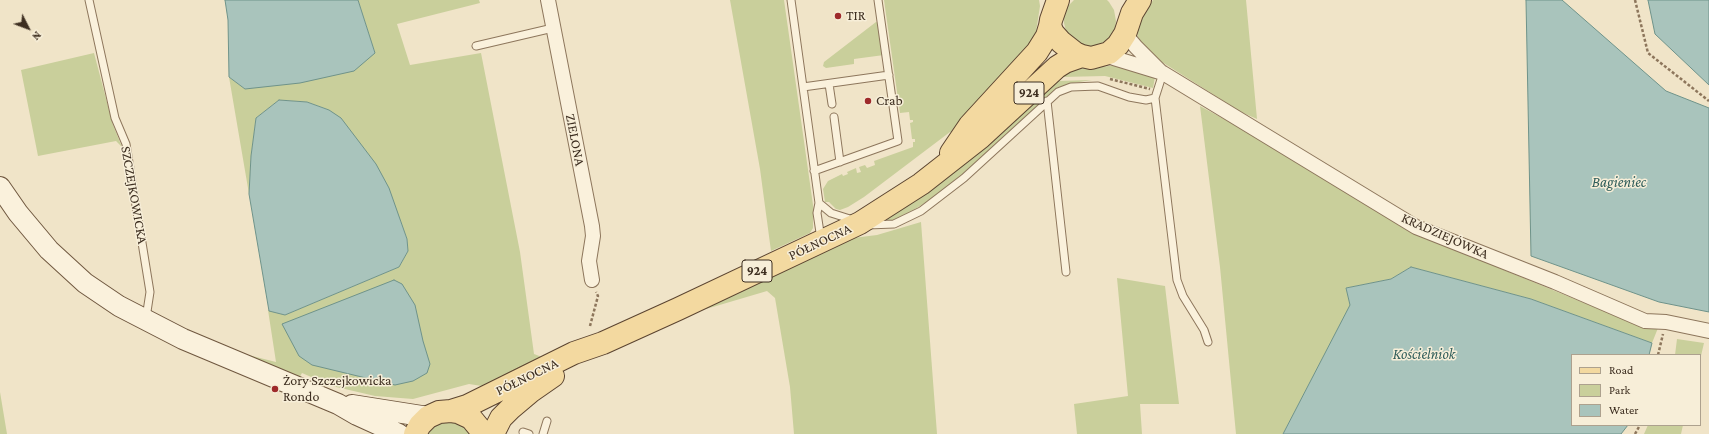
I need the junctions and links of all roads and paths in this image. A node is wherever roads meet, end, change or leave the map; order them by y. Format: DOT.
graph roads {
  1 [pos="89,0"];
  2 [pos="548,0"];
  3 [pos="791,0"];
  4 [pos="878,0"];
  5 [pos="1119,0"];
  6 [pos="1140,0"];
  7 [pos="1635,0"];
  8 [pos="1053,8"];
  9 [pos="1127,27"];
  10 [pos="553,28"];
  11 [pos="476,46"];
  12 [pos="1104,55"];
  13 [pos="1082,56"];
  14 [pos="1161,72"];
  15 [pos="889,75"];
  16 [pos="829,84"];
  17 [pos="803,87"];
  18 [pos="1155,98"];
  19 [pos="1047,101"];
  20 [pos="1709,101"];
  21 [pos="832,104"];
  22 [pos="834,117"];
  23 [pos="840,162"];
  24 [pos="942,167"];
  25 [pos="814,171"];
  26 [pos="0,187"];
  27 [pos="819,203"];
  28 [pos="860,223"];
  29 [pos="822,242"];
  30 [pos="1066,272"];
  31 [pos="592,280"];
  32 [pos="145,321"];
  33 [pos="1666,322"];
  34 [pos="1709,331"];
  35 [pos="596,335"];
  36 [pos="1208,342"];
  37 [pos="1658,354"];
  38 [pos="338,404"];
  39 [pos="451,411"];
  40 [pos="547,421"];
  41 [pos="421,426"];
  42 [pos="399,434"];
  43 [pos="483,434"];
  44 [pos="493,434"];
  45 [pos="543,434"];
  1 -- 32 [label="lane, SZCZEJKOWICKA"];
  2 -- 10 [label="street, ZIELONA"];
  3 -- 17 [label="lane"];
  4 -- 15 [label="lane"];
  5 -- 9 [label="main road"];
  6 -- 9 [label="main road"];
  7 -- 20 [label="path"];
  8 -- 13 [label="main road, 924"];
  8 -- 24 [label="main road, PÓŁNOCNA / 924"];
  9 -- 12 [label="main road"];
  9 -- 14 [label="street, KRADZIEJÓWKA"];
  10 -- 11 [label="lane"];
  10 -- 31 [label="street, ZIELONA"];
  12 -- 13 [label="main road, 924"];
  12 -- 14 [label="street, KRADZIEJÓWKA"];
  13 -- 24 [label="main road, PÓŁNOCNA / 924"];
  14 -- 18 [label="lane"];
  14 -- 33 [label="street, KRADZIEJÓWKA"];
  15 -- 16 [label="lane"];
  15 -- 23 [label="lane"];
  16 -- 17 [label="lane"];
  16 -- 21 [label="lane"];
  17 -- 25 [label="lane"];
  18 -- 19 [label="lane"];
  18 -- 36 [label="lane"];
  19 -- 28 [label="lane"];
  19 -- 30 [label="lane"];
  22 -- 23 [label="lane"];
  23 -- 25 [label="lane"];
  24 -- 28 [label="main road, PÓŁNOCNA / 924"];
  25 -- 27 [label="lane"];
  26 -- 32 [label="street"];
  27 -- 28 [label="lane"];
  27 -- 29 [label="lane"];
  28 -- 29 [label="main road, PÓŁNOCNA / 924"];
  29 -- 35 [label="main road, PÓŁNOCNA / 924"];
  31 -- 35 [label="path"];
  32 -- 38 [label="street"];
  33 -- 34 [label="street, KRADZIEJÓWKA"];
  33 -- 37 [label="path"];
  35 -- 39 [label="main road, PÓŁNOCNA / 924"];
  35 -- 44 [label="main road, PÓŁNOCNA / 924"];
  38 -- 41 [label="street"];
  38 -- 42 [label="street"];
  39 -- 41 [label="main road, 924"];
  39 -- 43 [label="main road"];
  40 -- 45 [label="lane"];
}
